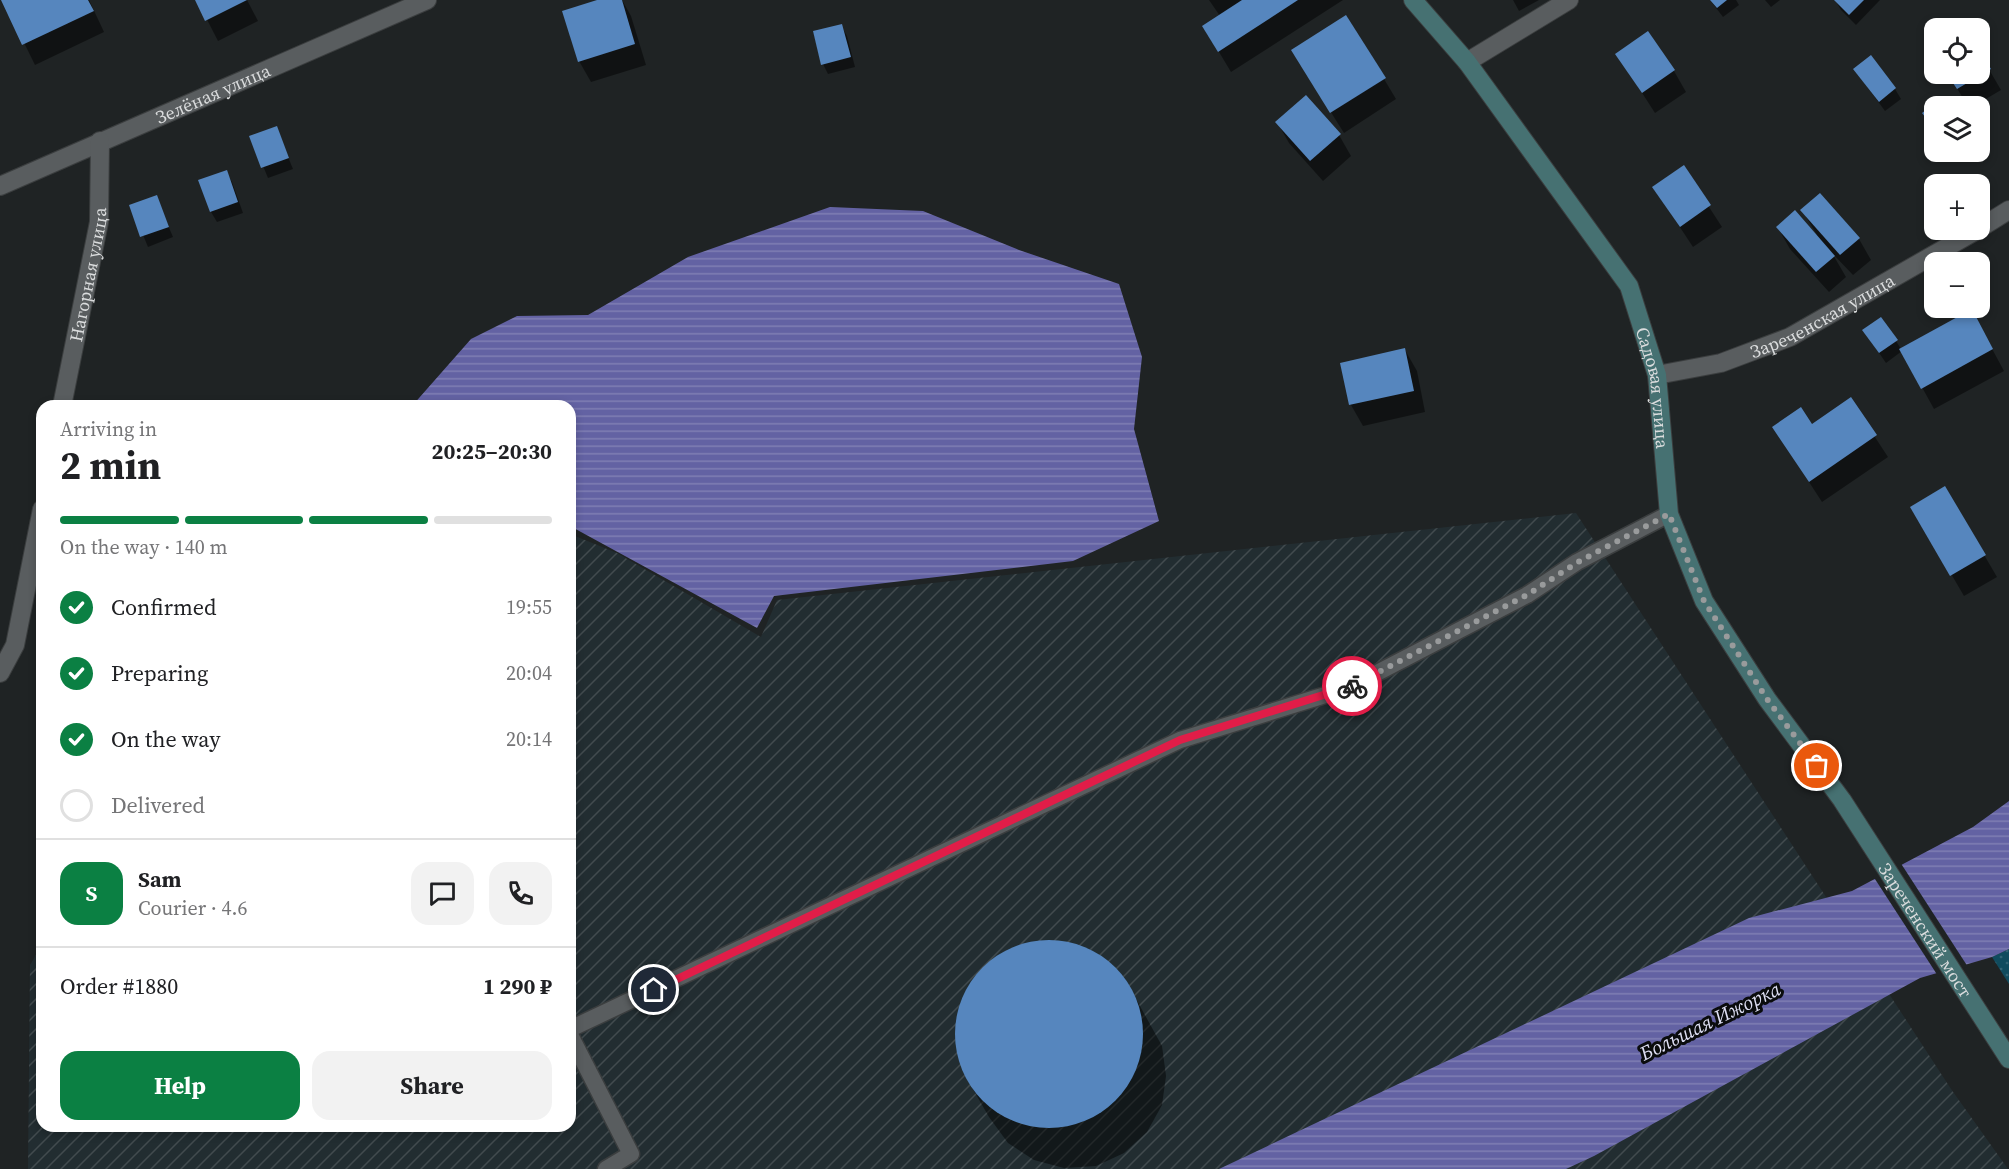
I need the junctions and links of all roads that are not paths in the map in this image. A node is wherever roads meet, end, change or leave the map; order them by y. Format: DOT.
graph roads {
  1 [pos="427,0"];
  2 [pos="1413,0"];
  3 [pos="1569,0"];
  4 [pos="1467,62"];
  5 [pos="100,141"];
  6 [pos="0,186"];
  7 [pos="2009,210"];
  8 [pos="1990,222"];
  9 [pos="1959,240"];
  10 [pos="1657,375"];
  11 [pos="63,400"];
  12 [pos="1669,514"];
  13 [pos="36,539"];
  14 [pos="0,673"];
  15 [pos="1842,800"];
  16 [pos="576,1026"];
  17 [pos="576,1047"];
  18 [pos="2009,1059"];
  19 [pos="606,1169"];
  1 -- 5 [label="street, Зелёная улица"];
  2 -- 4 [label="street, Садовая улица"];
  3 -- 4 [label="street"];
  4 -- 10 [label="street, Садовая улица"];
  5 -- 6 [label="street, Зелёная улица"];
  5 -- 11 [label="street, Нагорная улица"];
  7 -- 8 [label="street, Зареченская улица"];
  9 -- 10 [label="street, Зареченская улица"];
  10 -- 12 [label="street, Садовая улица"];
  12 -- 15 [label="street, Садовая улица"];
  12 -- 16 [label="lane"];
  13 -- 14 [label="street"];
  15 -- 18 [label="street, Зареченский мост"];
  17 -- 19 [label="lane"];
}
